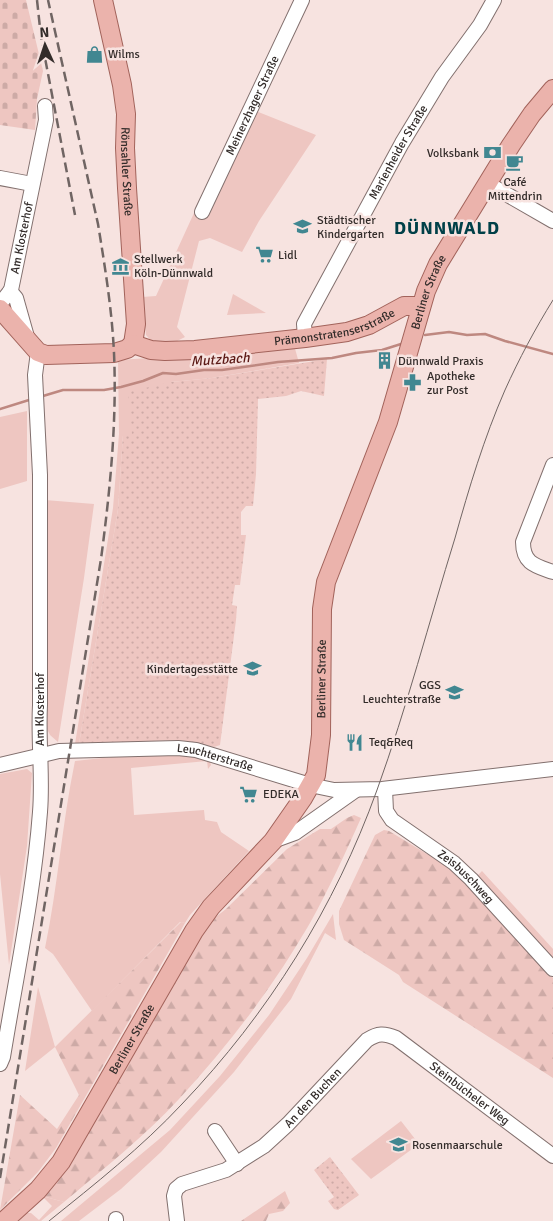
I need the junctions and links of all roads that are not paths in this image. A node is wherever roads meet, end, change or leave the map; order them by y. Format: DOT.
graph roads {
  1 [pos="103,0"];
  2 [pos="302,0"];
  3 [pos="494,0"];
  4 [pos="553,89"];
  5 [pos="46,106"];
  6 [pos="0,178"];
  7 [pos="487,183"];
  8 [pos="32,184"];
  9 [pos="202,212"];
  10 [pos="553,221"];
  11 [pos="10,291"];
  12 [pos="0,304"];
  13 [pos="421,306"];
  14 [pos="0,309"];
  15 [pos="305,338"];
  16 [pos="133,344"];
  17 [pos="33,346"];
  18 [pos="553,465"];
  19 [pos="553,572"];
  20 [pos="41,756"];
  21 [pos="0,765"];
  22 [pos="553,770"];
  23 [pos="310,785"];
  24 [pos="385,789"];
  25 [pos="356,790"];
  26 [pos="273,841"];
  27 [pos="553,968"];
  28 [pos="5,1010"];
  29 [pos="386,1034"];
  30 [pos="0,1064"];
  31 [pos="215,1131"];
  32 [pos="553,1156"];
  33 [pos="237,1164"];
  34 [pos="4,1221"];
  35 [pos="177,1221"];
  1 -- 16 [label="main road, Rönsahler Straße"];
  2 -- 9 [label="street, Meinerzhager Straße"];
  3 -- 15 [label="street, Marienheider Straße"];
  4 -- 7 [label="main road, Berliner Straße"];
  5 -- 8 [label="street, Am Klosterhof"];
  6 -- 8 [label="street, Am Klosterhof"];
  7 -- 10 [label="street"];
  7 -- 13 [label="main road, Berliner Straße"];
  8 -- 11 [label="street, Am Klosterhof"];
  11 -- 12 [label="street, Am Klosterhof"];
  11 -- 17 [label="street, Am Klosterhof"];
  13 -- 15 [label="main road, Prämonstratenserstraße"];
  13 -- 23 [label="main road, Berliner Straße"];
  14 -- 17 [label="main road"];
  15 -- 16 [label="main road, Prämonstratenserstraße"];
  16 -- 17 [label="main road"];
  17 -- 20 [label="street, Am Klosterhof"];
  18 -- 19 [label="street"];
  20 -- 21 [label="street, Leuchterstraße"];
  20 -- 23 [label="street, Leuchterstraße"];
  20 -- 28 [label="street, Am Klosterhof"];
  22 -- 24 [label="street, Leuchterstraße"];
  23 -- 25 [label="street, Leuchterstraße"];
  23 -- 26 [label="main road, Berliner Straße"];
  24 -- 25 [label="street, Leuchterstraße"];
  24 -- 27 [label="street, Zeisbuschweg"];
  25 -- 26 [label="street"];
  26 -- 34 [label="main road, Berliner Straße"];
  28 -- 30 [label="street, Am Klosterhof"];
  29 -- 32 [label="street, Steinbücheler Weg"];
  29 -- 33 [label="street, An den Buchen"];
  31 -- 33 [label="street"];
  33 -- 35 [label="street, An den Buchen"];
}
